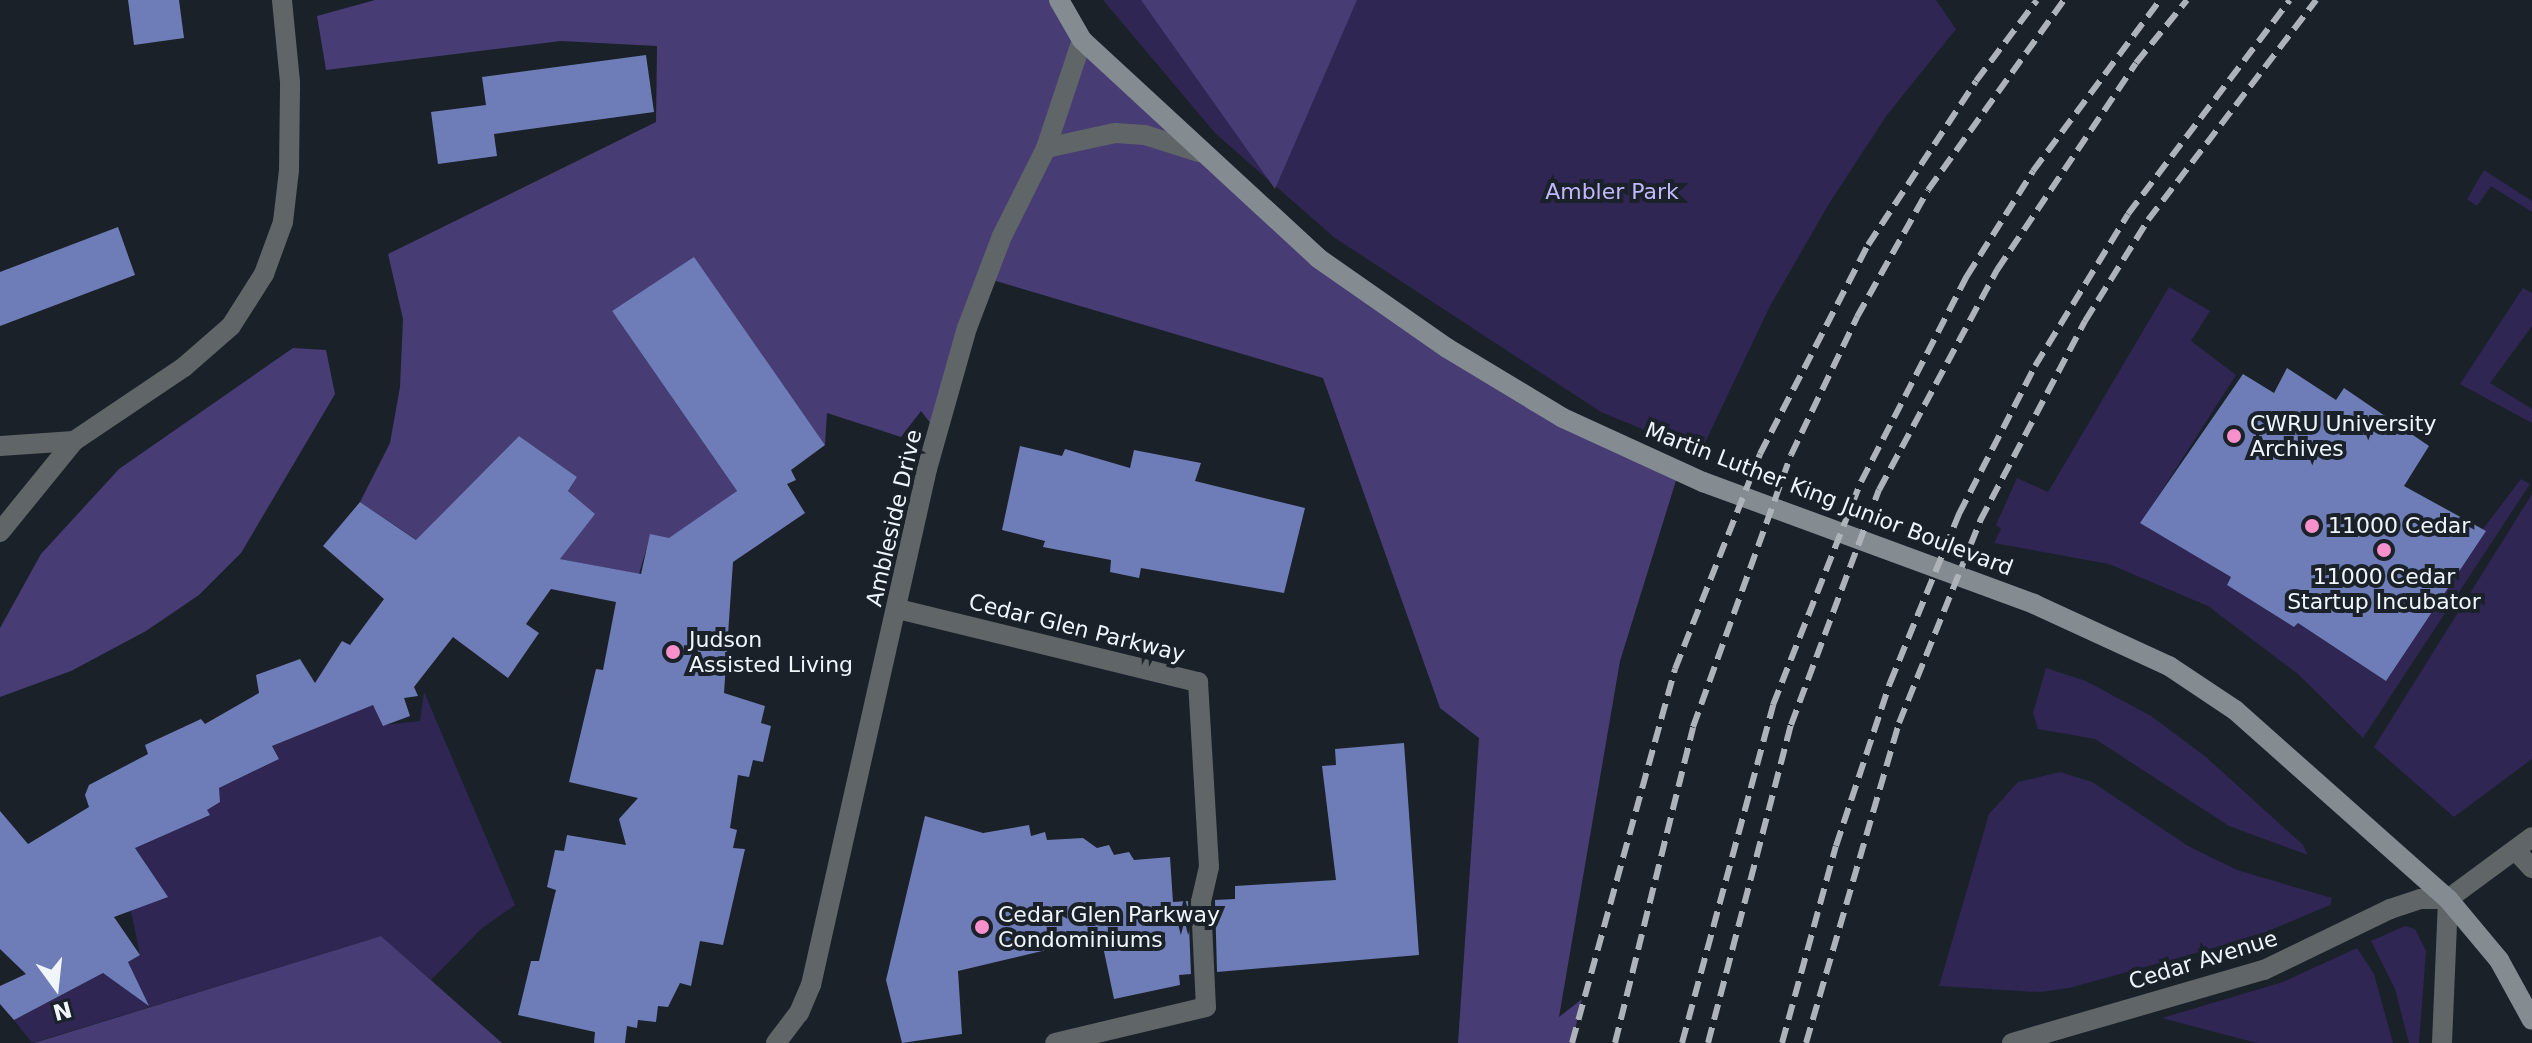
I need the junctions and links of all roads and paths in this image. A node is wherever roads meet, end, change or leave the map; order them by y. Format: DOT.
graph roads {
  1 [pos="282,0"];
  2 [pos="1059,0"];
  3 [pos="1082,40"];
  4 [pos="1046,148"];
  5 [pos="1199,152"];
  6 [pos="74,441"];
  7 [pos="0,446"];
  8 [pos="0,532"];
  9 [pos="898,609"];
  10 [pos="2532,837"];
  11 [pos="2515,850"];
  12 [pos="2532,868"];
  13 [pos="2448,899"];
  14 [pos="2532,1020"];
  15 [pos="779,1041"];
  16 [pos="1055,1043"];
  17 [pos="2012,1043"];
  18 [pos="2442,1043"];
  1 -- 6 [label="street"];
  2 -- 3 [label="main road, Martin Luther King Junior Boulevard"];
  3 -- 4 [label="street, Ambleside Drive"];
  3 -- 5 [label="main road, Martin Luther King Junior Boulevard"];
  4 -- 5 [label="street"];
  4 -- 9 [label="street, Ambleside Drive"];
  5 -- 13 [label="main road, Martin Luther King Junior Boulevard"];
  6 -- 7 [label="street"];
  6 -- 8 [label="street"];
  9 -- 15 [label="street, Ambleside Drive"];
  9 -- 16 [label="street, Cedar Glen Parkway"];
  10 -- 11 [label="street"];
  11 -- 12 [label="street"];
  11 -- 13 [label="street"];
  13 -- 14 [label="main road, Martin Luther King Junior Boulevard"];
  13 -- 17 [label="street, Cedar Avenue"];
  13 -- 18 [label="street"];
}
